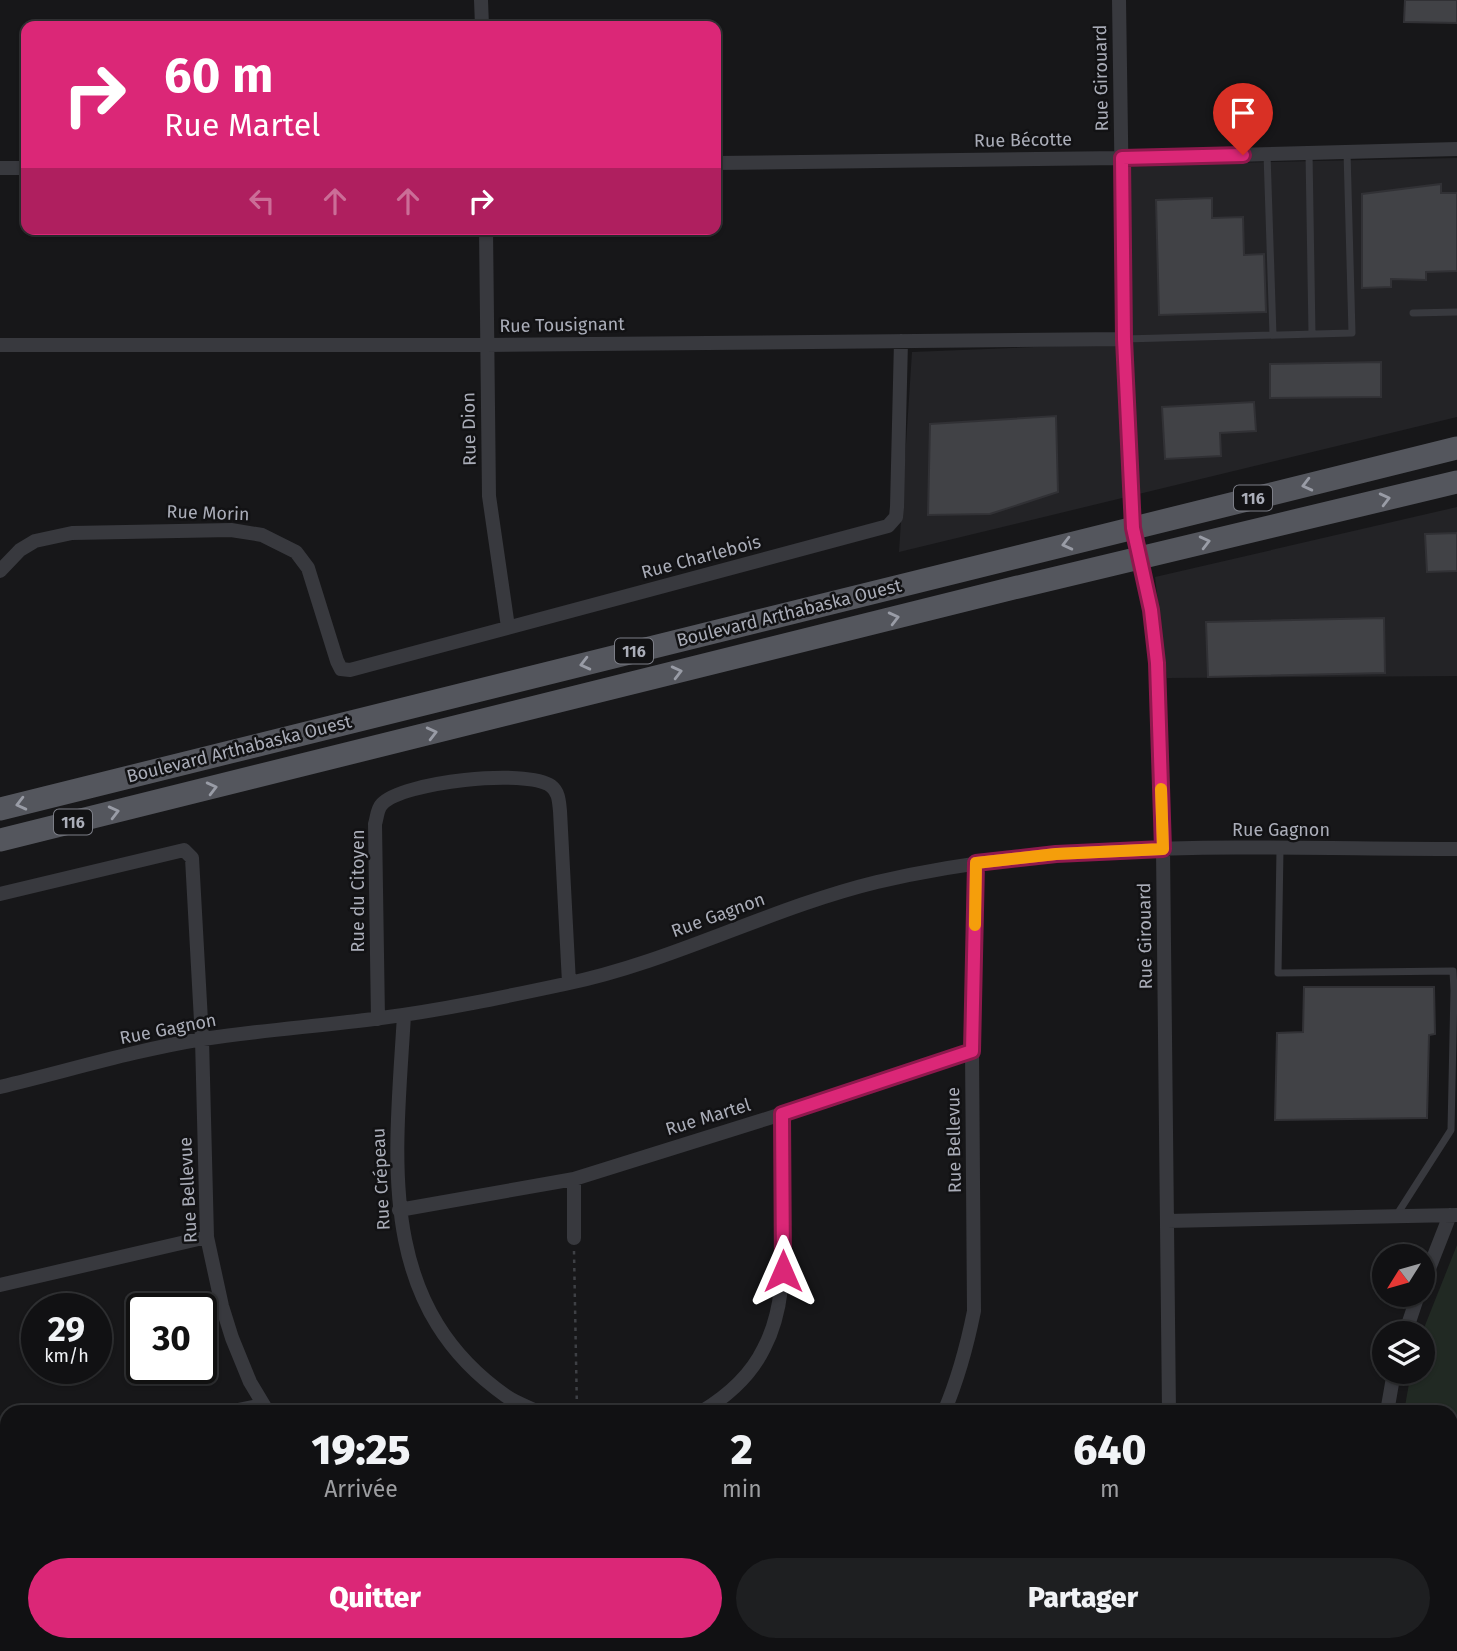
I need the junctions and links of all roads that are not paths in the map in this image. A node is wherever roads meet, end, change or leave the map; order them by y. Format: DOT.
graph roads {
  1 [pos="481,0"];
  2 [pos="1119,0"];
  3 [pos="482,21"];
  4 [pos="1457,149"];
  5 [pos="1347,152"];
  6 [pos="1308,153"];
  7 [pos="1268,154"];
  8 [pos="1122,158"];
  9 [pos="721,163"];
  10 [pos="0,168"];
  11 [pos="21,168"];
  12 [pos="486,235"];
  13 [pos="1457,312"];
  14 [pos="1413,313"];
  15 [pos="1312,334"];
  16 [pos="1273,335"];
  17 [pos="1124,339"];
  18 [pos="901,341"];
  19 [pos="0,345"];
  20 [pos="486,345"];
  21 [pos="1457,448"];
  22 [pos="1457,482"];
  23 [pos="1133,528"];
  24 [pos="1138,558"];
  25 [pos="0,571"];
  26 [pos="508,627"];
  27 [pos="341,669"];
  28 [pos="0,809"];
  29 [pos="0,840"];
  30 [pos="1163,849"];
  31 [pos="1280,849"];
  32 [pos="1457,849"];
  33 [pos="976,863"];
  34 [pos="0,894"];
  35 [pos="569,983"];
  36 [pos="1455,990"];
  37 [pos="404,1015"];
  38 [pos="378,1019"];
  39 [pos="202,1039"];
  40 [pos="972,1051"];
  41 [pos="0,1087"];
  42 [pos="782,1114"];
  43 [pos="574,1179"];
  44 [pos="399,1210"];
  45 [pos="1453,1215"];
  46 [pos="1395,1216"];
  47 [pos="1167,1221"];
  48 [pos="207,1237"];
  49 [pos="574,1238"];
  50 [pos="1435,1256"];
  51 [pos="0,1285"];
  52 [pos="1392,1384"];
  53 [pos="263,1405"];
  54 [pos="525,1405"];
  55 [pos="713,1405"];
  56 [pos="947,1405"];
  57 [pos="1168,1405"];
  58 [pos="1388,1405"];
  1 -- 3 [label="street"];
  2 -- 8 [label="street, Rue Girouard"];
  4 -- 5 [label="street, Rue Bécotte"];
  5 -- 6 [label="street, Rue Bécotte"];
  5 -- 15 [label="lane"];
  6 -- 7 [label="street, Rue Bécotte"];
  6 -- 15 [label="lane"];
  7 -- 8 [label="street, Rue Bécotte"];
  7 -- 16 [label="lane"];
  8 -- 9 [label="street, Rue Bécotte"];
  8 -- 17 [label="street, Rue Girouard"];
  10 -- 11 [label="street"];
  12 -- 20 [label="street, Rue Dion"];
  13 -- 14 [label="lane"];
  15 -- 16 [label="lane"];
  16 -- 17 [label="lane"];
  17 -- 18 [label="street, Rue Tousignant"];
  17 -- 23 [label="street, Rue Girouard"];
  18 -- 20 [label="street, Rue Tousignant"];
  18 -- 26 [label="street, Rue Charlebois"];
  19 -- 20 [label="street, Rue Tousignant"];
  20 -- 26 [label="street, Rue Dion"];
  21 -- 23 [label="main road, Boulevard Arthabaska Ouest / 116, one-way"];
  24 -- 22 [label="main road, Boulevard Arthabaska Ouest / 116, one-way"];
  23 -- 24 [label="street, Rue Girouard"];
  23 -- 28 [label="main road, Boulevard Arthabaska Ouest / 116, one-way"];
  29 -- 24 [label="main road, Boulevard Arthabaska Ouest / 116, one-way"];
  24 -- 30 [label="street, Rue Girouard"];
  25 -- 27 [label="street, Rue Morin"];
  26 -- 27 [label="street, Rue Charlebois"];
  30 -- 31 [label="street, Rue Gagnon"];
  30 -- 33 [label="street, Rue Gagnon"];
  30 -- 47 [label="street, Rue Girouard"];
  31 -- 32 [label="street, Rue Gagnon"];
  31 -- 36 [label="lane"];
  33 -- 35 [label="street, Rue Gagnon"];
  33 -- 40 [label="street, Rue Bellevue"];
  34 -- 39 [label="street, Rue Bellevue"];
  35 -- 37 [label="street, Rue Gagnon"];
  35 -- 38 [label="street, Rue du Citoyen"];
  36 -- 46 [label="lane"];
  37 -- 38 [label="street, Rue Gagnon"];
  37 -- 44 [label="street, Rue Crépeau"];
  38 -- 39 [label="street, Rue Gagnon"];
  39 -- 41 [label="street, Rue Gagnon"];
  39 -- 48 [label="street, Rue Bellevue"];
  40 -- 42 [label="street, Rue Martel"];
  40 -- 56 [label="street, Rue Bellevue"];
  42 -- 43 [label="street, Rue Martel"];
  42 -- 55 [label="street"];
  43 -- 44 [label="street, Rue Martel"];
  43 -- 49 [label="street"];
  44 -- 54 [label="street, Rue Crépeau"];
  45 -- 46 [label="street"];
  45 -- 50 [label="street"];
  46 -- 47 [label="street"];
  47 -- 57 [label="street, Rue Girouard"];
  48 -- 51 [label="street"];
  48 -- 53 [label="street, Rue Bellevue"];
  52 -- 58 [label="street"];
}
